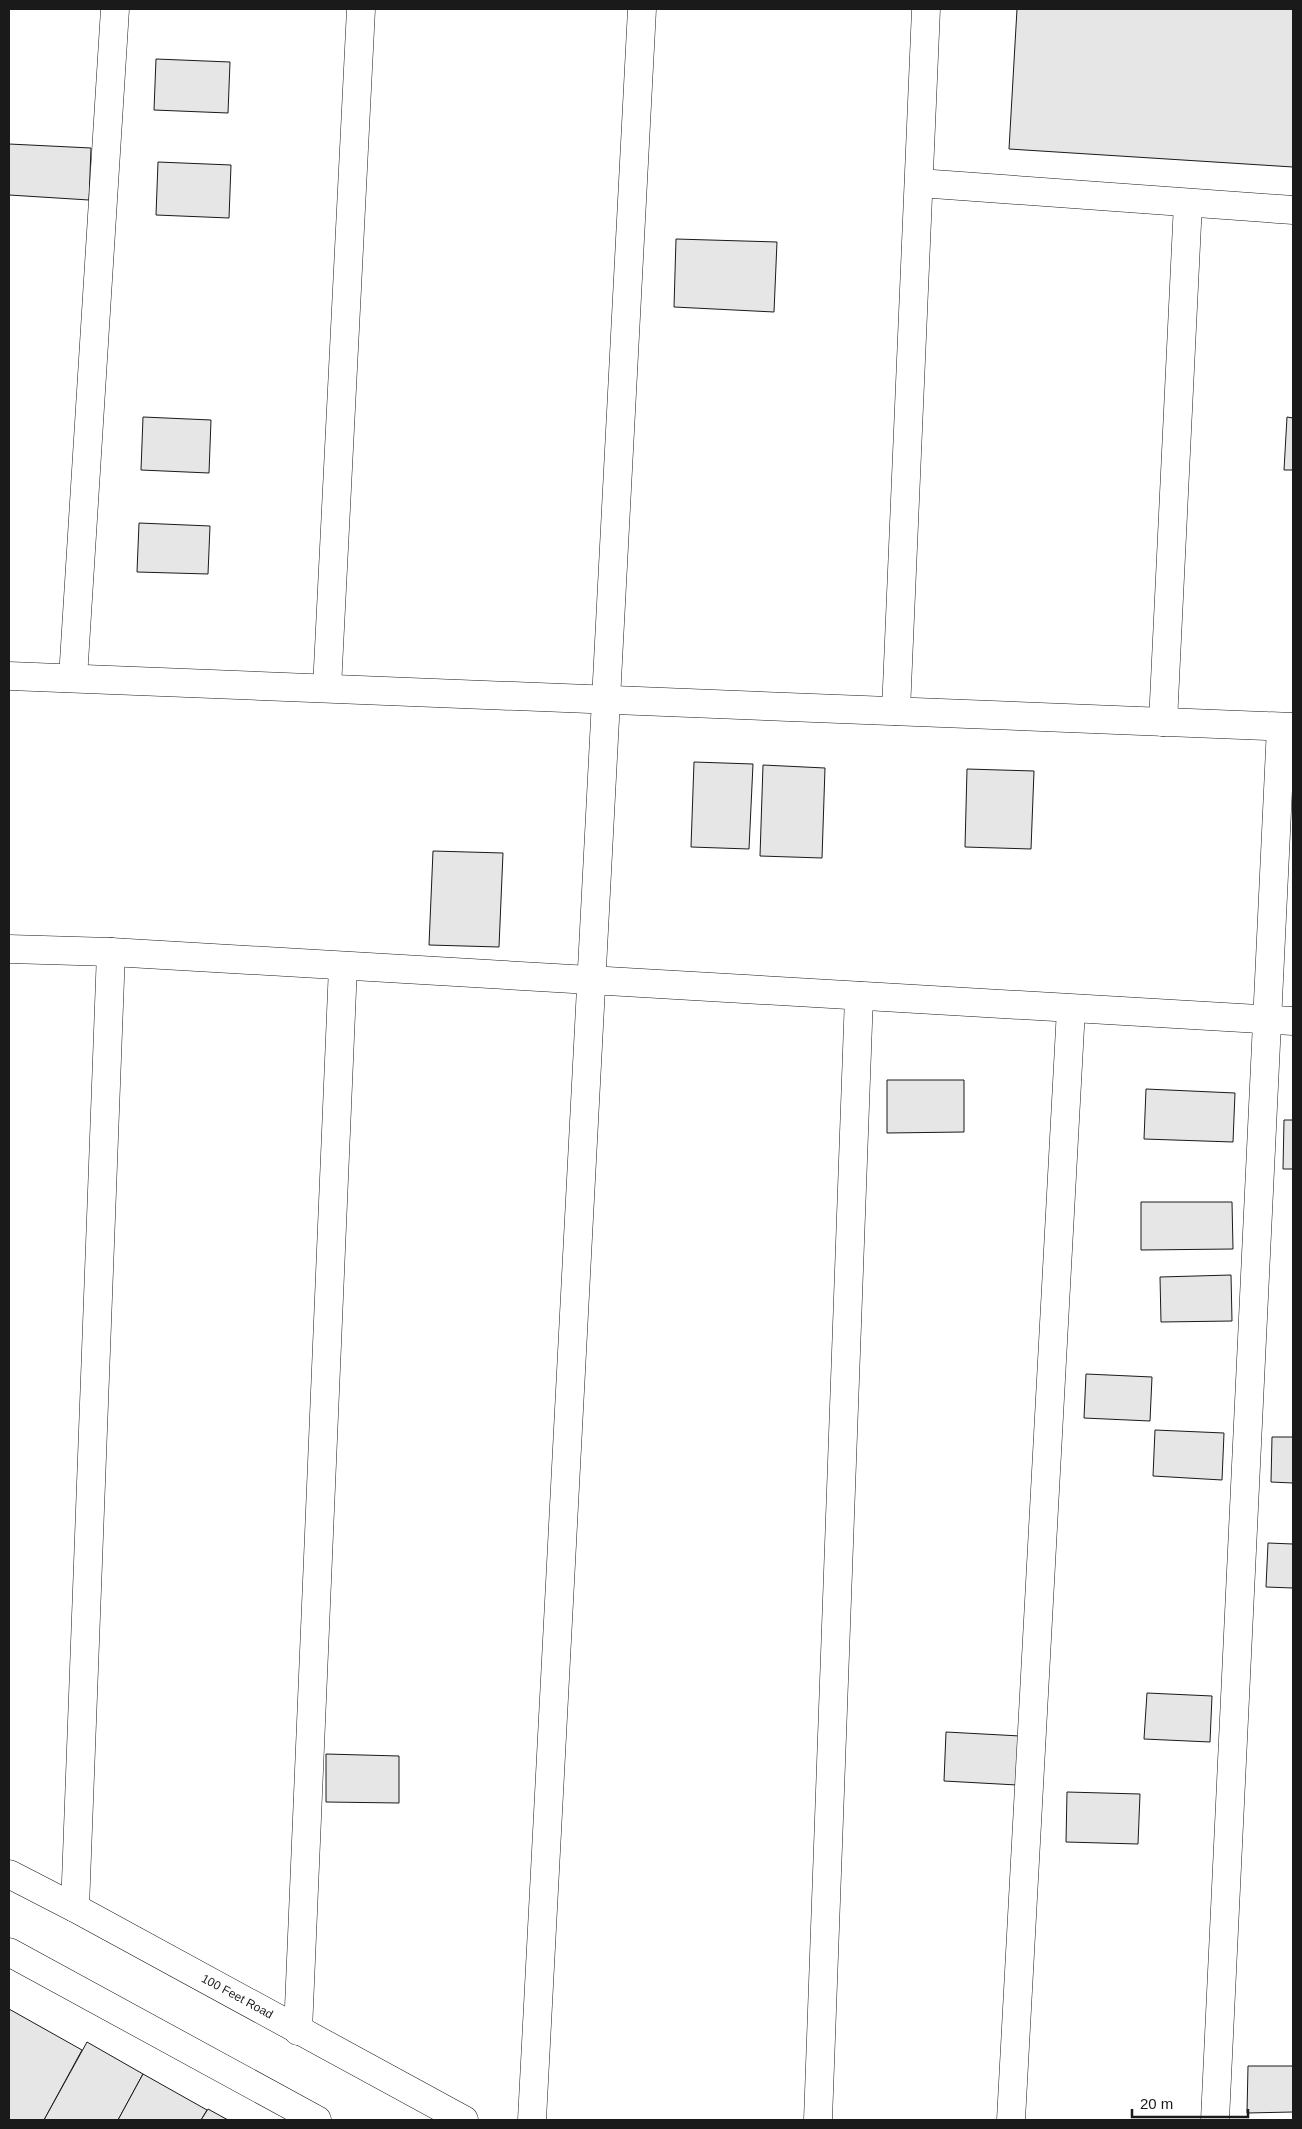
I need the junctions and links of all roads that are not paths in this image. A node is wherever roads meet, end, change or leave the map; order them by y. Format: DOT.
graph roads {
  1 [pos="115,9"];
  2 [pos="361,9"];
  3 [pos="642,9"];
  4 [pos="926,9"];
  5 [pos="919,183"];
  6 [pos="1188,203"];
  7 [pos="1293,210"];
  8 [pos="9,676"];
  9 [pos="73,678"];
  10 [pos="327,688"];
  11 [pos="605,700"];
  12 [pos="896,711"];
  13 [pos="1163,722"];
  14 [pos="1287,727"];
  15 [pos="9,949"];
  16 [pos="111,952"];
  17 [pos="343,966"];
  18 [pos="590,980"];
  19 [pos="859,996"];
  20 [pos="1071,1008"];
  21 [pos="1280,1021"];
  22 [pos="9,1874"];
  23 [pos="75,1908"];
  24 [pos="9,1952"];
  25 [pos="298,2031"];
  26 [pos="317,2120"];
  27 [pos="464,2120"];
  28 [pos="532,2120"];
  29 [pos="818,2120"];
  30 [pos="1011,2120"];
  31 [pos="1215,2120"];
  1 -- 9 [label="street"];
  2 -- 10 [label="street"];
  3 -- 11 [label="street"];
  4 -- 5 [label="street"];
  5 -- 6 [label="street"];
  5 -- 12 [label="street"];
  6 -- 7 [label="street"];
  6 -- 13 [label="street"];
  8 -- 9 [label="street"];
  9 -- 10 [label="street"];
  10 -- 11 [label="street"];
  11 -- 12 [label="street"];
  11 -- 18 [label="street"];
  12 -- 13 [label="street"];
  13 -- 14 [label="street"];
  14 -- 21 [label="street"];
  15 -- 16 [label="street"];
  16 -- 17 [label="street"];
  16 -- 23 [label="street"];
  17 -- 18 [label="street"];
  17 -- 25 [label="street"];
  18 -- 19 [label="street"];
  18 -- 28 [label="street"];
  19 -- 20 [label="street"];
  19 -- 29 [label="street"];
  20 -- 21 [label="street"];
  20 -- 30 [label="street"];
  21 -- 31 [label="street"];
  22 -- 23 [label="street, 100 Feet Road"];
  23 -- 25 [label="street, 100 Feet Road"];
  24 -- 26 [label="street"];
  25 -- 27 [label="street, 100 Feet Road"];
}
